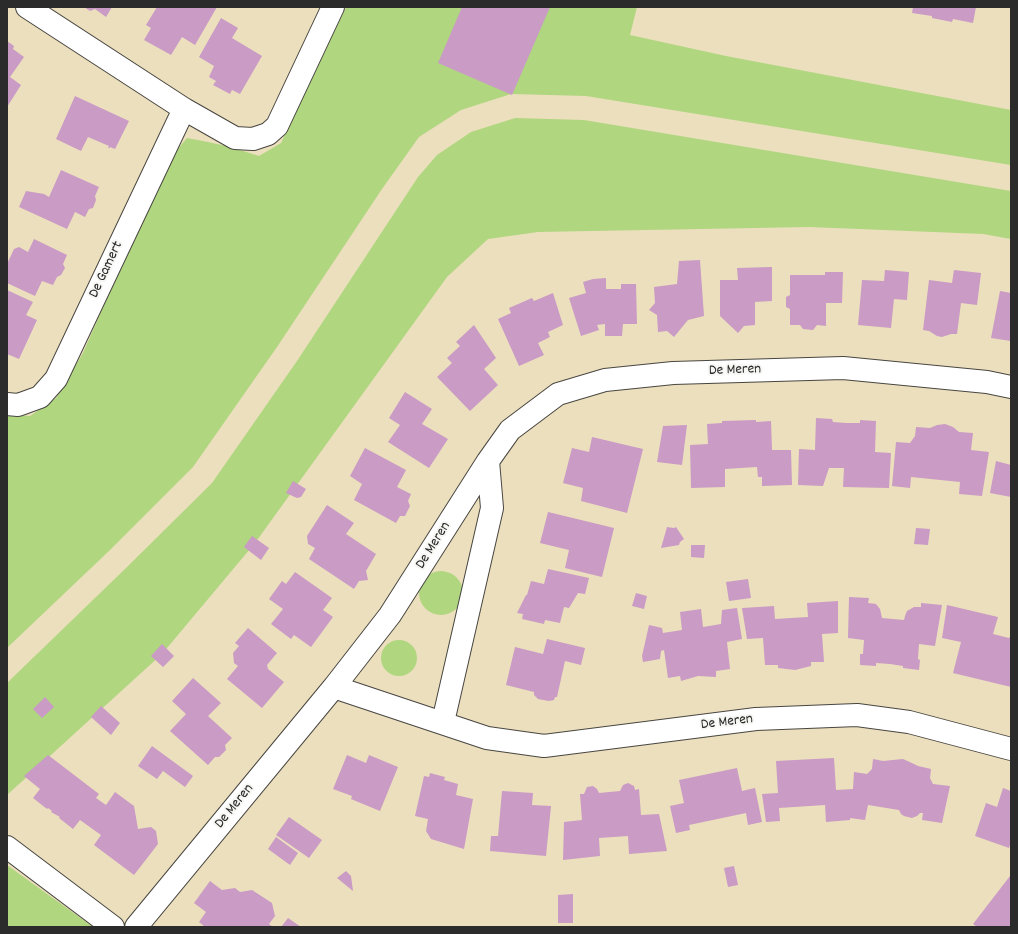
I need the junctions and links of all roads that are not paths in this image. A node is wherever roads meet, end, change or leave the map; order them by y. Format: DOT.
graph roads {
  1 [pos="27,7"];
  2 [pos="333,7"];
  3 [pos="184,109"];
  4 [pos="1011,386"];
  5 [pos="7,404"];
  6 [pos="488,461"];
  7 [pos="334,687"];
  8 [pos="443,722"];
  9 [pos="1011,749"];
  10 [pos="7,847"];
  11 [pos="113,927"];
  12 [pos="136,927"];
  1 -- 3 [label="street"];
  2 -- 3 [label="street"];
  3 -- 5 [label="street, De Gamert"];
  4 -- 6 [label="street, De Meren"];
  6 -- 7 [label="street, De Meren"];
  6 -- 8 [label="street"];
  7 -- 8 [label="street, De Meren"];
  7 -- 12 [label="street, De Meren"];
  8 -- 9 [label="street, De Meren"];
  10 -- 11 [label="street"];
}
